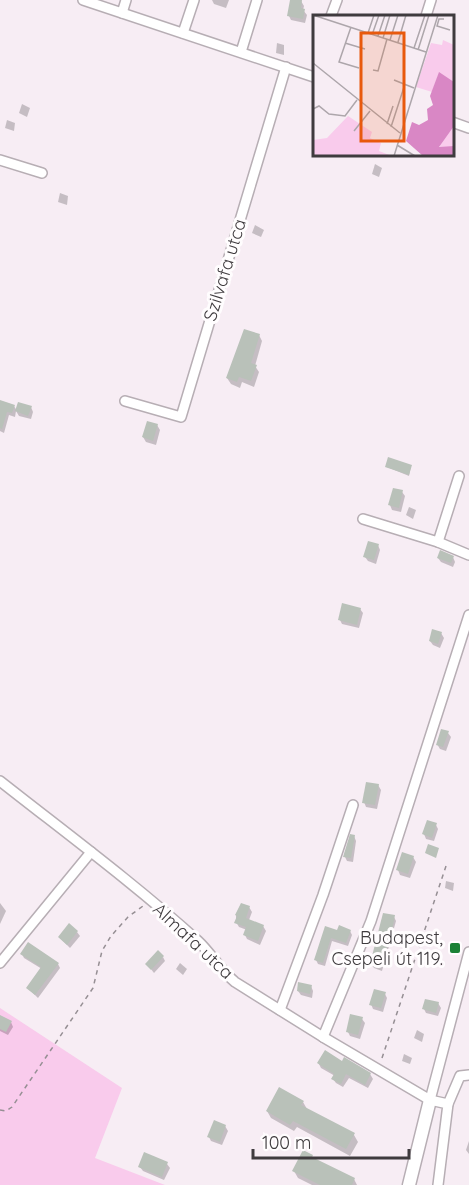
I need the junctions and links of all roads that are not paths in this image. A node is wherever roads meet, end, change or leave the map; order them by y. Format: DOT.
graph roads {
  1 [pos="83,0"];
  2 [pos="126,0"];
  3 [pos="194,0"];
  4 [pos="257,0"];
  5 [pos="337,0"];
  6 [pos="431,0"];
  7 [pos="122,13"];
  8 [pos="331,15"];
  9 [pos="426,15"];
  10 [pos="183,33"];
  11 [pos="241,52"];
  12 [pos="286,67"];
  13 [pos="313,73"];
  14 [pos="454,122"];
  15 [pos="469,128"];
  16 [pos="0,160"];
  17 [pos="42,173"];
  18 [pos="125,401"];
  19 [pos="459,476"];
  20 [pos="363,519"];
  21 [pos="438,542"];
  22 [pos="469,555"];
  23 [pos="469,615"];
  24 [pos="0,781"];
  25 [pos="353,805"];
  26 [pos="91,852"];
  27 [pos="469,952"];
  28 [pos="0,963"];
  29 [pos="280,1010"];
  30 [pos="323,1037"];
  31 [pos="469,1075"];
  32 [pos="430,1100"];
  33 [pos="448,1104"];
  34 [pos="409,1185"];
  35 [pos="438,1185"];
  1 -- 7 [label="street"];
  2 -- 7 [label="street"];
  3 -- 10 [label="street"];
  4 -- 11 [label="street"];
  5 -- 8 [label="street"];
  6 -- 9 [label="street"];
  7 -- 10 [label="street"];
  10 -- 11 [label="street"];
  11 -- 12 [label="street"];
  12 -- 13 [label="street"];
  12 -- 18 [label="street, Szilvafa utca"];
  14 -- 15 [label="street"];
  16 -- 17 [label="street"];
  19 -- 21 [label="street"];
  20 -- 21 [label="street"];
  21 -- 22 [label="street"];
  23 -- 30 [label="street"];
  24 -- 26 [label="street, Almafa utca"];
  25 -- 29 [label="street"];
  26 -- 28 [label="street"];
  26 -- 29 [label="street, Almafa utca"];
  27 -- 32 [label="street"];
  29 -- 30 [label="street, Almafa utca"];
  30 -- 32 [label="street, Almafa utca"];
  31 -- 33 [label="street"];
  32 -- 33 [label="street, Almafa utca"];
  32 -- 34 [label="street"];
  33 -- 35 [label="street"];
}
